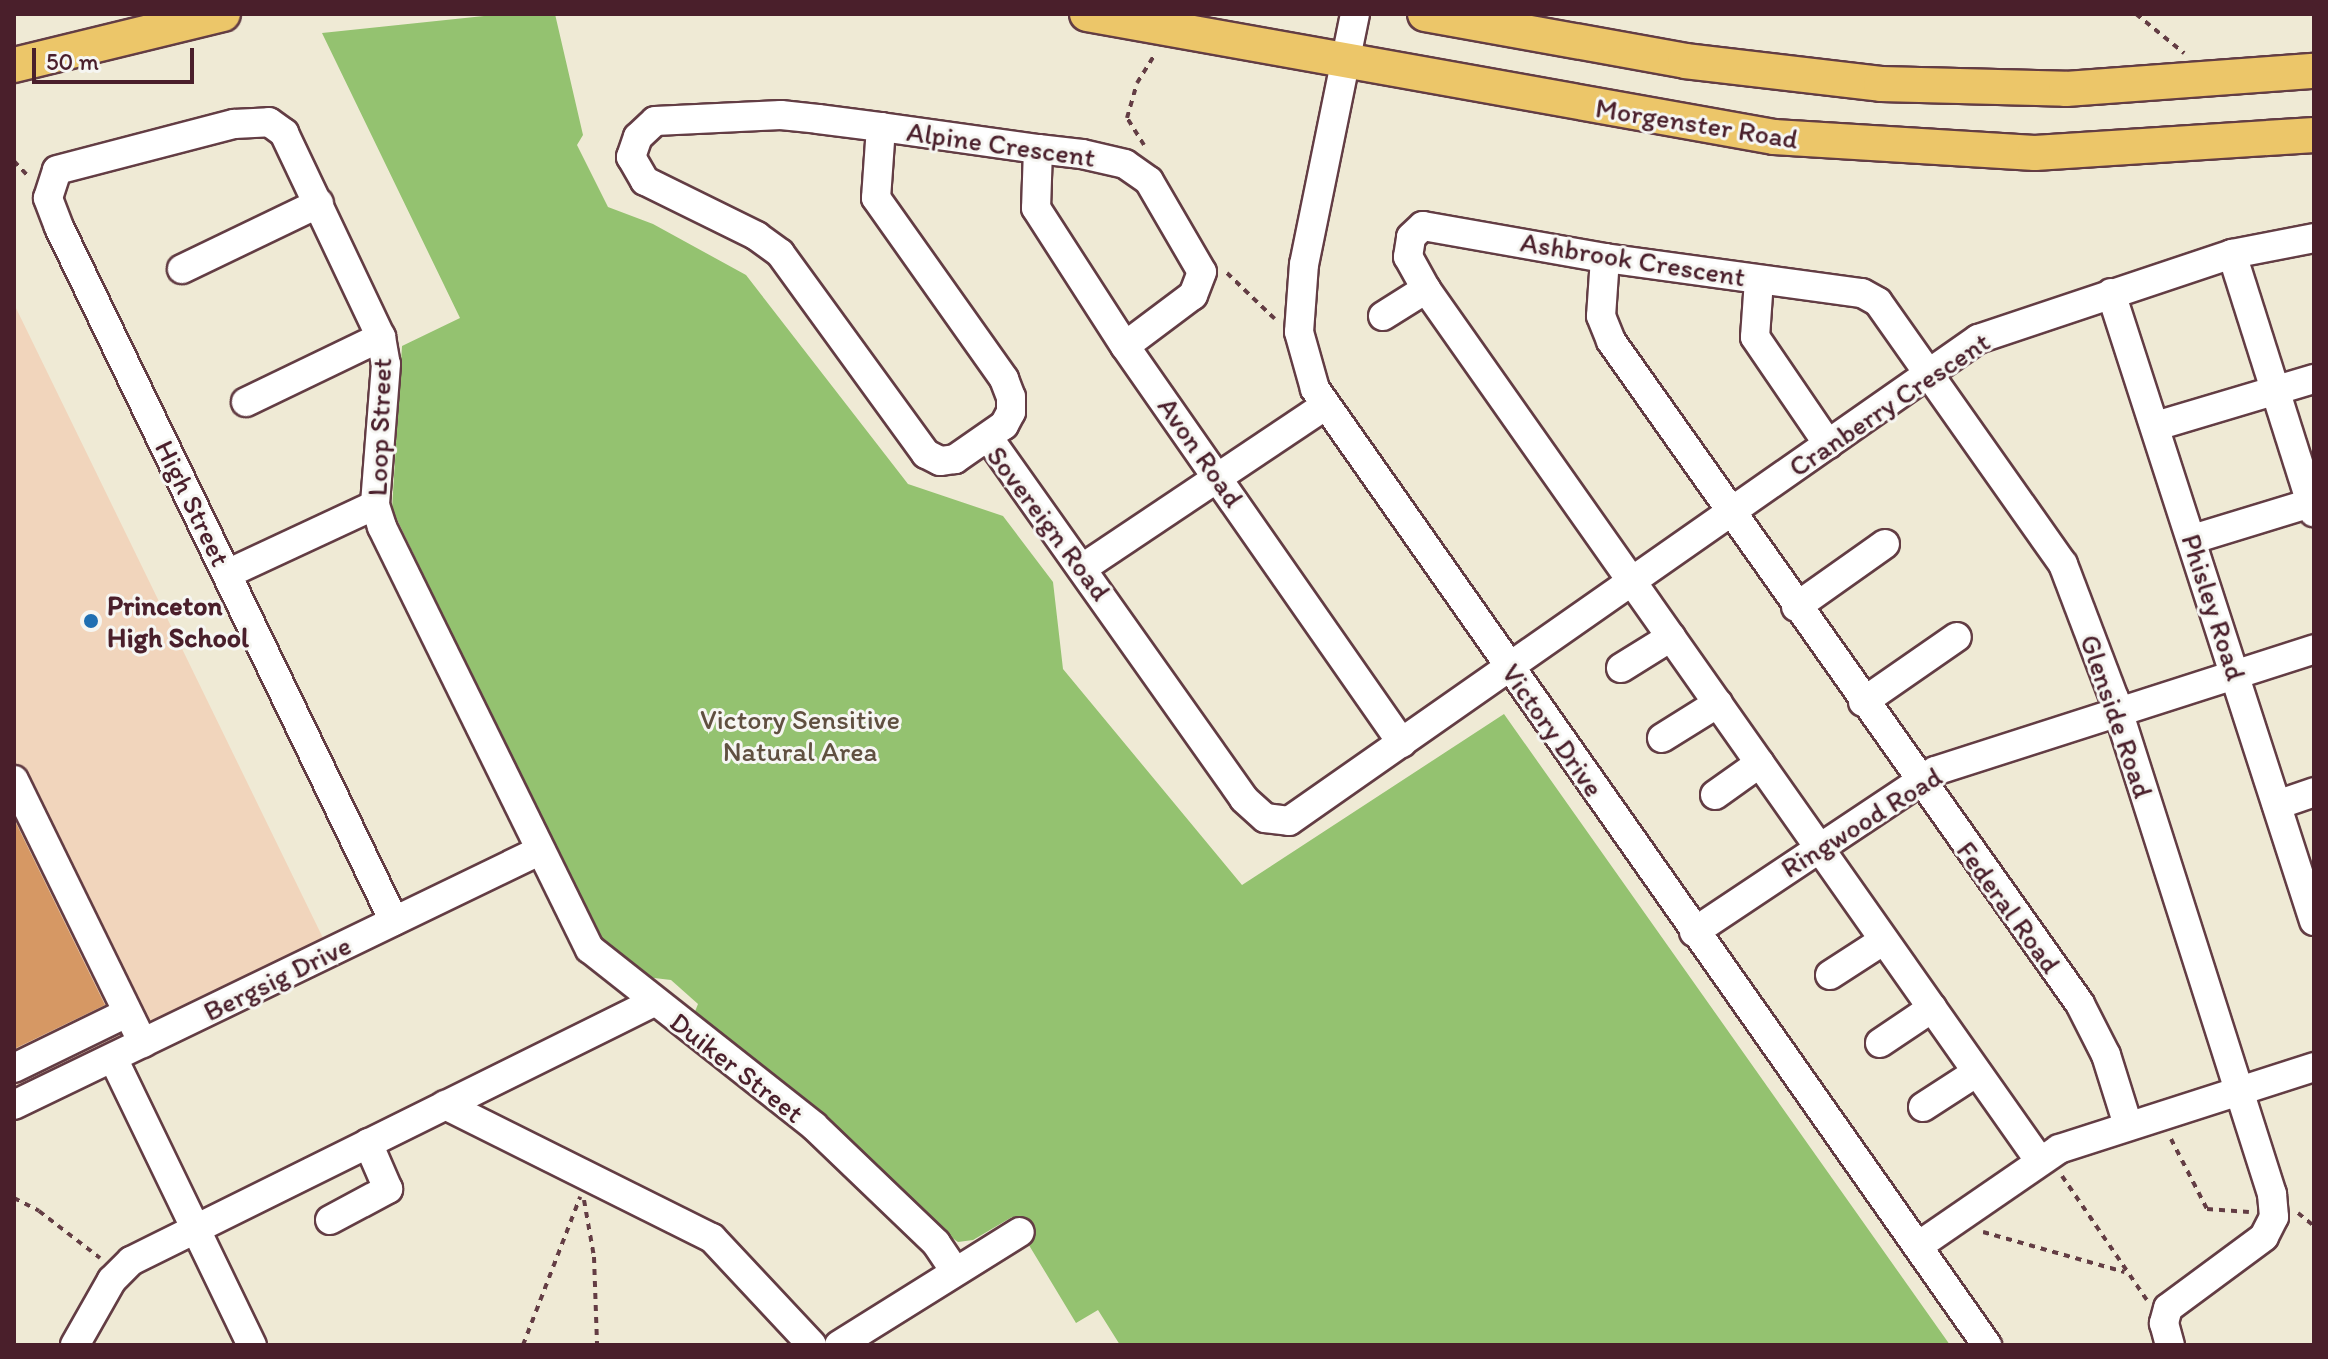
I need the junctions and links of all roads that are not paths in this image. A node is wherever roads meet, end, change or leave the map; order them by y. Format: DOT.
graph roads {
  1 [pos="223,14"];
  2 [pos="1087,14"];
  3 [pos="1355,14"];
  4 [pos="1425,14"];
  5 [pos="1347,60"];
  6 [pos="14,65"];
  7 [pos="2314,71"];
  8 [pos="881,127"];
  9 [pos="2314,135"];
  10 [pos="638,137"];
  11 [pos="1038,149"];
  12 [pos="47,177"];
  13 [pos="319,203"];
  14 [pos="2314,238"];
  15 [pos="2232,254"];
  16 [pos="1605,258"];
  17 [pos="182,269"];
  18 [pos="1759,280"];
  19 [pos="1426,289"];
  20 [pos="2111,293"];
  21 [pos="1383,316"];
  22 [pos="381,337"];
  23 [pos="1125,346"];
  24 [pos="1927,374"];
  25 [pos="2314,379"];
  26 [pos="2276,390"];
  27 [pos="246,402"];
  28 [pos="1326,405"];
  29 [pos="2156,426"];
  30 [pos="988,437"];
  31 [pos="1828,444"];
  32 [pos="1218,475"];
  33 [pos="375,505"];
  34 [pos="2313,506"];
  35 [pos="1729,512"];
  36 [pos="2193,539"];
  37 [pos="1885,544"];
  38 [pos="1084,567"];
  39 [pos="227,574"];
  40 [pos="1630,580"];
  41 [pos="1796,607"];
  42 [pos="1671,637"];
  43 [pos="1957,637"];
  44 [pos="2314,649"];
  45 [pos="1510,668"];
  46 [pos="1621,668"];
  47 [pos="2235,674"];
  48 [pos="1863,702"];
  49 [pos="1718,703"];
  50 [pos="2117,711"];
  51 [pos="1662,738"];
  52 [pos="1402,743"];
  53 [pos="1760,763"];
  54 [pos="1917,779"];
  55 [pos="14,780"];
  56 [pos="2314,792"];
  57 [pos="1715,795"];
  58 [pos="2277,805"];
  59 [pos="1282,822"];
  60 [pos="1818,846"];
  61 [pos="539,851"];
  62 [pos="2314,919"];
  63 [pos="394,921"];
  64 [pos="1694,932"];
  65 [pos="1884,940"];
  66 [pos="1830,975"];
  67 [pos="654,1002"];
  68 [pos="1932,1008"];
  69 [pos="127,1013"];
  70 [pos="143,1043"];
  71 [pos="1880,1043"];
  72 [pos="113,1058"];
  73 [pos="2314,1067"];
  74 [pos="14,1068"];
  75 [pos="1977,1072"];
  76 [pos="2239,1091"];
  77 [pos="14,1105"];
  78 [pos="445,1105"];
  79 [pos="1923,1107"];
  80 [pos="2128,1125"];
  81 [pos="368,1143"];
  82 [pos="2039,1160"];
  83 [pos="330,1220"];
  84 [pos="196,1228"];
  85 [pos="1020,1232"];
  86 [pos="1918,1246"];
  87 [pos="955,1271"];
  88 [pos="75,1345"];
  89 [pos="252,1345"];
  90 [pos="812,1345"];
  91 [pos="839,1345"];
  92 [pos="1987,1345"];
  93 [pos="2170,1345"];
  1 -- 6 [label="main road"];
  2 -- 5 [label="main road, Morgenster Road"];
  3 -- 5 [label="street, Victory Drive"];
  4 -- 7 [label="main road"];
  5 -- 9 [label="main road, Morgenster Road"];
  5 -- 28 [label="street, Victory Drive"];
  8 -- 10 [label="street, Alpine Crescent"];
  8 -- 11 [label="street, Alpine Crescent"];
  8 -- 30 [label="street"];
  10 -- 30 [label="street, Sovereign Road"];
  11 -- 23 [label="street, Avon Road"];
  11 -- 23 [label="street, Alpine Crescent"];
  12 -- 13 [label="street, Loop Street"];
  12 -- 39 [label="street, High Street"];
  13 -- 17 [label="street"];
  13 -- 22 [label="street, Loop Street"];
  14 -- 15 [label="street, Cranberry Crescent"];
  15 -- 20 [label="street, Cranberry Crescent"];
  15 -- 26 [label="street"];
  16 -- 18 [label="street, Ashbrook Crescent"];
  16 -- 19 [label="street, Ashbrook Crescent"];
  16 -- 35 [label="street, Federal Road"];
  18 -- 24 [label="street, Ashbrook Crescent"];
  18 -- 31 [label="street"];
  19 -- 21 [label="street"];
  19 -- 40 [label="street"];
  20 -- 24 [label="street, Cranberry Crescent"];
  20 -- 29 [label="street, Phisley Road"];
  22 -- 27 [label="street"];
  22 -- 33 [label="street, Loop Street"];
  23 -- 32 [label="street, Avon Road"];
  24 -- 31 [label="street, Cranberry Crescent"];
  24 -- 50 [label="street, Glenside Road"];
  25 -- 26 [label="street"];
  26 -- 29 [label="street"];
  26 -- 34 [label="street"];
  28 -- 32 [label="street"];
  28 -- 45 [label="street, Victory Drive"];
  29 -- 36 [label="street, Phisley Road"];
  30 -- 38 [label="street, Sovereign Road"];
  31 -- 35 [label="street, Cranberry Crescent"];
  32 -- 38 [label="street"];
  32 -- 52 [label="street, Avon Road"];
  33 -- 39 [label="street"];
  33 -- 61 [label="street, Loop Street"];
  34 -- 36 [label="street"];
  35 -- 40 [label="street, Cranberry Crescent"];
  35 -- 41 [label="street, Federal Road"];
  36 -- 47 [label="street, Phisley Road"];
  37 -- 41 [label="street"];
  38 -- 59 [label="street, Sovereign Road"];
  39 -- 63 [label="street, High Street"];
  40 -- 42 [label="street"];
  40 -- 45 [label="street, Cranberry Crescent"];
  41 -- 48 [label="street, Federal Road"];
  42 -- 46 [label="street"];
  42 -- 49 [label="street"];
  43 -- 48 [label="street"];
  44 -- 47 [label="street, Ringwood Road"];
  45 -- 52 [label="street, Cranberry Crescent"];
  45 -- 64 [label="street, Victory Drive"];
  47 -- 50 [label="street, Ringwood Road"];
  47 -- 58 [label="street, Phisley Road"];
  48 -- 54 [label="street, Federal Road"];
  49 -- 51 [label="street"];
  49 -- 53 [label="street"];
  50 -- 54 [label="street, Ringwood Road"];
  50 -- 76 [label="street, Glenside Road"];
  52 -- 59 [label="street, Cranberry Crescent"];
  53 -- 57 [label="street"];
  53 -- 60 [label="street"];
  54 -- 60 [label="street, Ringwood Road"];
  54 -- 80 [label="street, Federal Road"];
  55 -- 69 [label="street"];
  56 -- 58 [label="street"];
  58 -- 62 [label="street, Phisley Road"];
  60 -- 64 [label="street, Ringwood Road"];
  60 -- 65 [label="street"];
  61 -- 63 [label="street, Bergsig Drive"];
  61 -- 67 [label="street, Duiker Street"];
  63 -- 70 [label="street, Bergsig Drive"];
  64 -- 86 [label="street, Victory Drive"];
  65 -- 66 [label="street"];
  65 -- 68 [label="street"];
  67 -- 78 [label="street"];
  67 -- 87 [label="street, Duiker Street"];
  68 -- 71 [label="street"];
  68 -- 75 [label="street"];
  69 -- 70 [label="street"];
  69 -- 74 [label="street"];
  70 -- 72 [label="street, Bergsig Drive"];
  72 -- 77 [label="street, Bergsig Drive"];
  72 -- 84 [label="street"];
  73 -- 76 [label="street"];
  75 -- 79 [label="street"];
  75 -- 82 [label="street"];
  76 -- 80 [label="street"];
  76 -- 93 [label="street, Glenside Road"];
  78 -- 81 [label="street"];
  78 -- 90 [label="street"];
  80 -- 82 [label="street"];
  81 -- 83 [label="street"];
  81 -- 84 [label="street"];
  82 -- 86 [label="street"];
  84 -- 88 [label="street"];
  84 -- 89 [label="street"];
  85 -- 87 [label="street"];
  86 -- 92 [label="street, Victory Drive"];
  87 -- 91 [label="street"];
}
